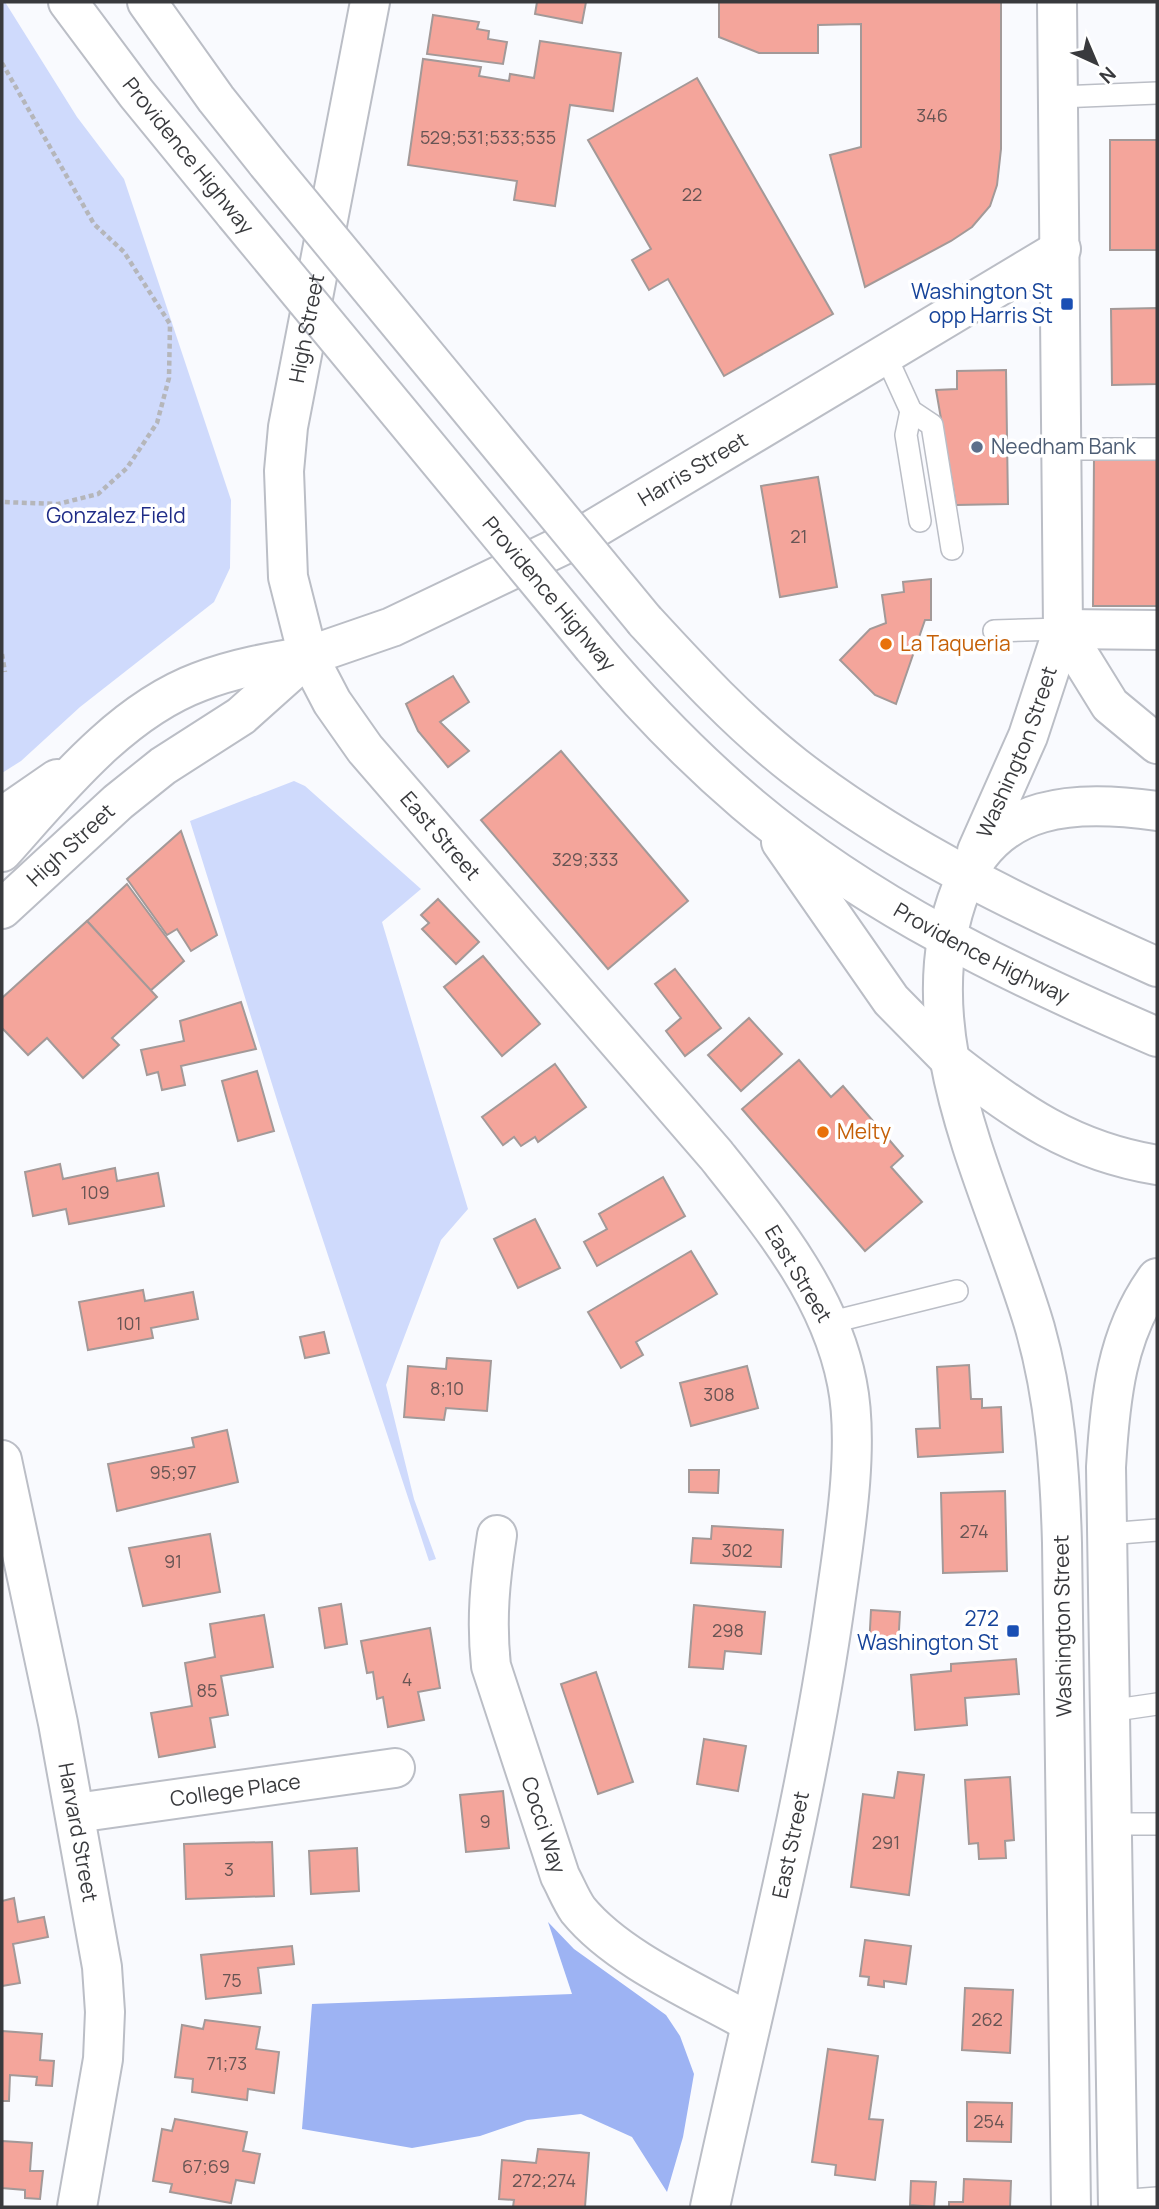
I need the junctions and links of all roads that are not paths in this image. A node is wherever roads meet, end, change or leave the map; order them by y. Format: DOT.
graph roads {
  1 [pos="68,2"];
  2 [pos="147,2"];
  3 [pos="370,2"];
  4 [pos="1057,2"];
  5 [pos="1157,93"];
  6 [pos="1059,97"];
  7 [pos="1061,249"];
  8 [pos="885,354"];
  9 [pos="911,411"];
  10 [pos="1063,449"];
  11 [pos="1157,449"];
  12 [pos="920,521"];
  13 [pos="952,549"];
  14 [pos="1063,629"];
  15 [pos="1157,630"];
  16 [pos="994,631"];
  17 [pos="309,656"];
  18 [pos="1157,744"];
  19 [pos="90,755"];
  20 [pos="1157,811"];
  21 [pos="2,817"];
  22 [pos="764,817"];
  23 [pos="2,852"];
  24 [pos="966,875"];
  25 [pos="2,909"];
  26 [pos="946,937"];
  27 [pos="1157,967"];
  28 [pos="1157,1037"];
  29 [pos="951,1061"];
  30 [pos="1157,1165"];
  31 [pos="1157,1278"];
  32 [pos="957,1291"];
  33 [pos="828,1323"];
  34 [pos="2,1460"];
  35 [pos="1157,1530"];
  36 [pos="1107,1534"];
  37 [pos="497,1535"];
  38 [pos="1157,1704"];
  39 [pos="1110,1711"];
  40 [pos="395,1768"];
  41 [pos="76,1813"];
  42 [pos="1111,1824"];
  43 [pos="1157,1824"];
  44 [pos="751,2023"];
  45 [pos="1157,2198"];
  46 [pos="1117,2204"];
  47 [pos="77,2207"];
  48 [pos="710,2207"];
  49 [pos="1071,2207"];
  1 -- 22 [label="main road, Providence Highway, bridge"];
  2 -- 24 [label="main road, bridge"];
  3 -- 17 [label="main road, High Street"];
  4 -- 6 [label="main road, Washington Street"];
  5 -- 6 [label="lane"];
  6 -- 7 [label="main road, Washington Street"];
  7 -- 8 [label="main road, Harris Street"];
  7 -- 10 [label="main road, Washington Street"];
  8 -- 9 [label="lane"];
  8 -- 17 [label="main road, Harris Street"];
  9 -- 12 [label="lane"];
  9 -- 13 [label="lane"];
  10 -- 11 [label="lane"];
  10 -- 14 [label="main road, Washington Street"];
  14 -- 15 [label="main road"];
  14 -- 16 [label="lane"];
  14 -- 18 [label="main road, Washington Street"];
  14 -- 24 [label="main road, Washington Street"];
  17 -- 19 [label="main road"];
  17 -- 25 [label="main road, High Street"];
  17 -- 33 [label="main road, East Street"];
  19 -- 21 [label="main road"];
  19 -- 23 [label="main road"];
  20 -- 24 [label="main road"];
  22 -- 26 [label="main road, Providence Highway"];
  22 -- 29 [label="main road"];
  24 -- 26 [label="main road, Washington Street"];
  24 -- 27 [label="main road"];
  26 -- 28 [label="main road, Providence Highway"];
  26 -- 29 [label="main road, Washington Street"];
  29 -- 30 [label="main road"];
  29 -- 49 [label="main road, Washington Street"];
  31 -- 36 [label="main road"];
  32 -- 33 [label="lane"];
  33 -- 44 [label="main road, East Street"];
  34 -- 41 [label="main road, Harvard Street"];
  35 -- 36 [label="lane"];
  36 -- 39 [label="main road"];
  37 -- 44 [label="main road, Cocci Way"];
  38 -- 39 [label="lane"];
  39 -- 42 [label="main road"];
  40 -- 41 [label="main road, College Place"];
  41 -- 47 [label="main road, Harvard Street"];
  42 -- 43 [label="lane"];
  42 -- 46 [label="main road"];
  44 -- 48 [label="main road, East Street"];
  45 -- 46 [label="lane"];
}
